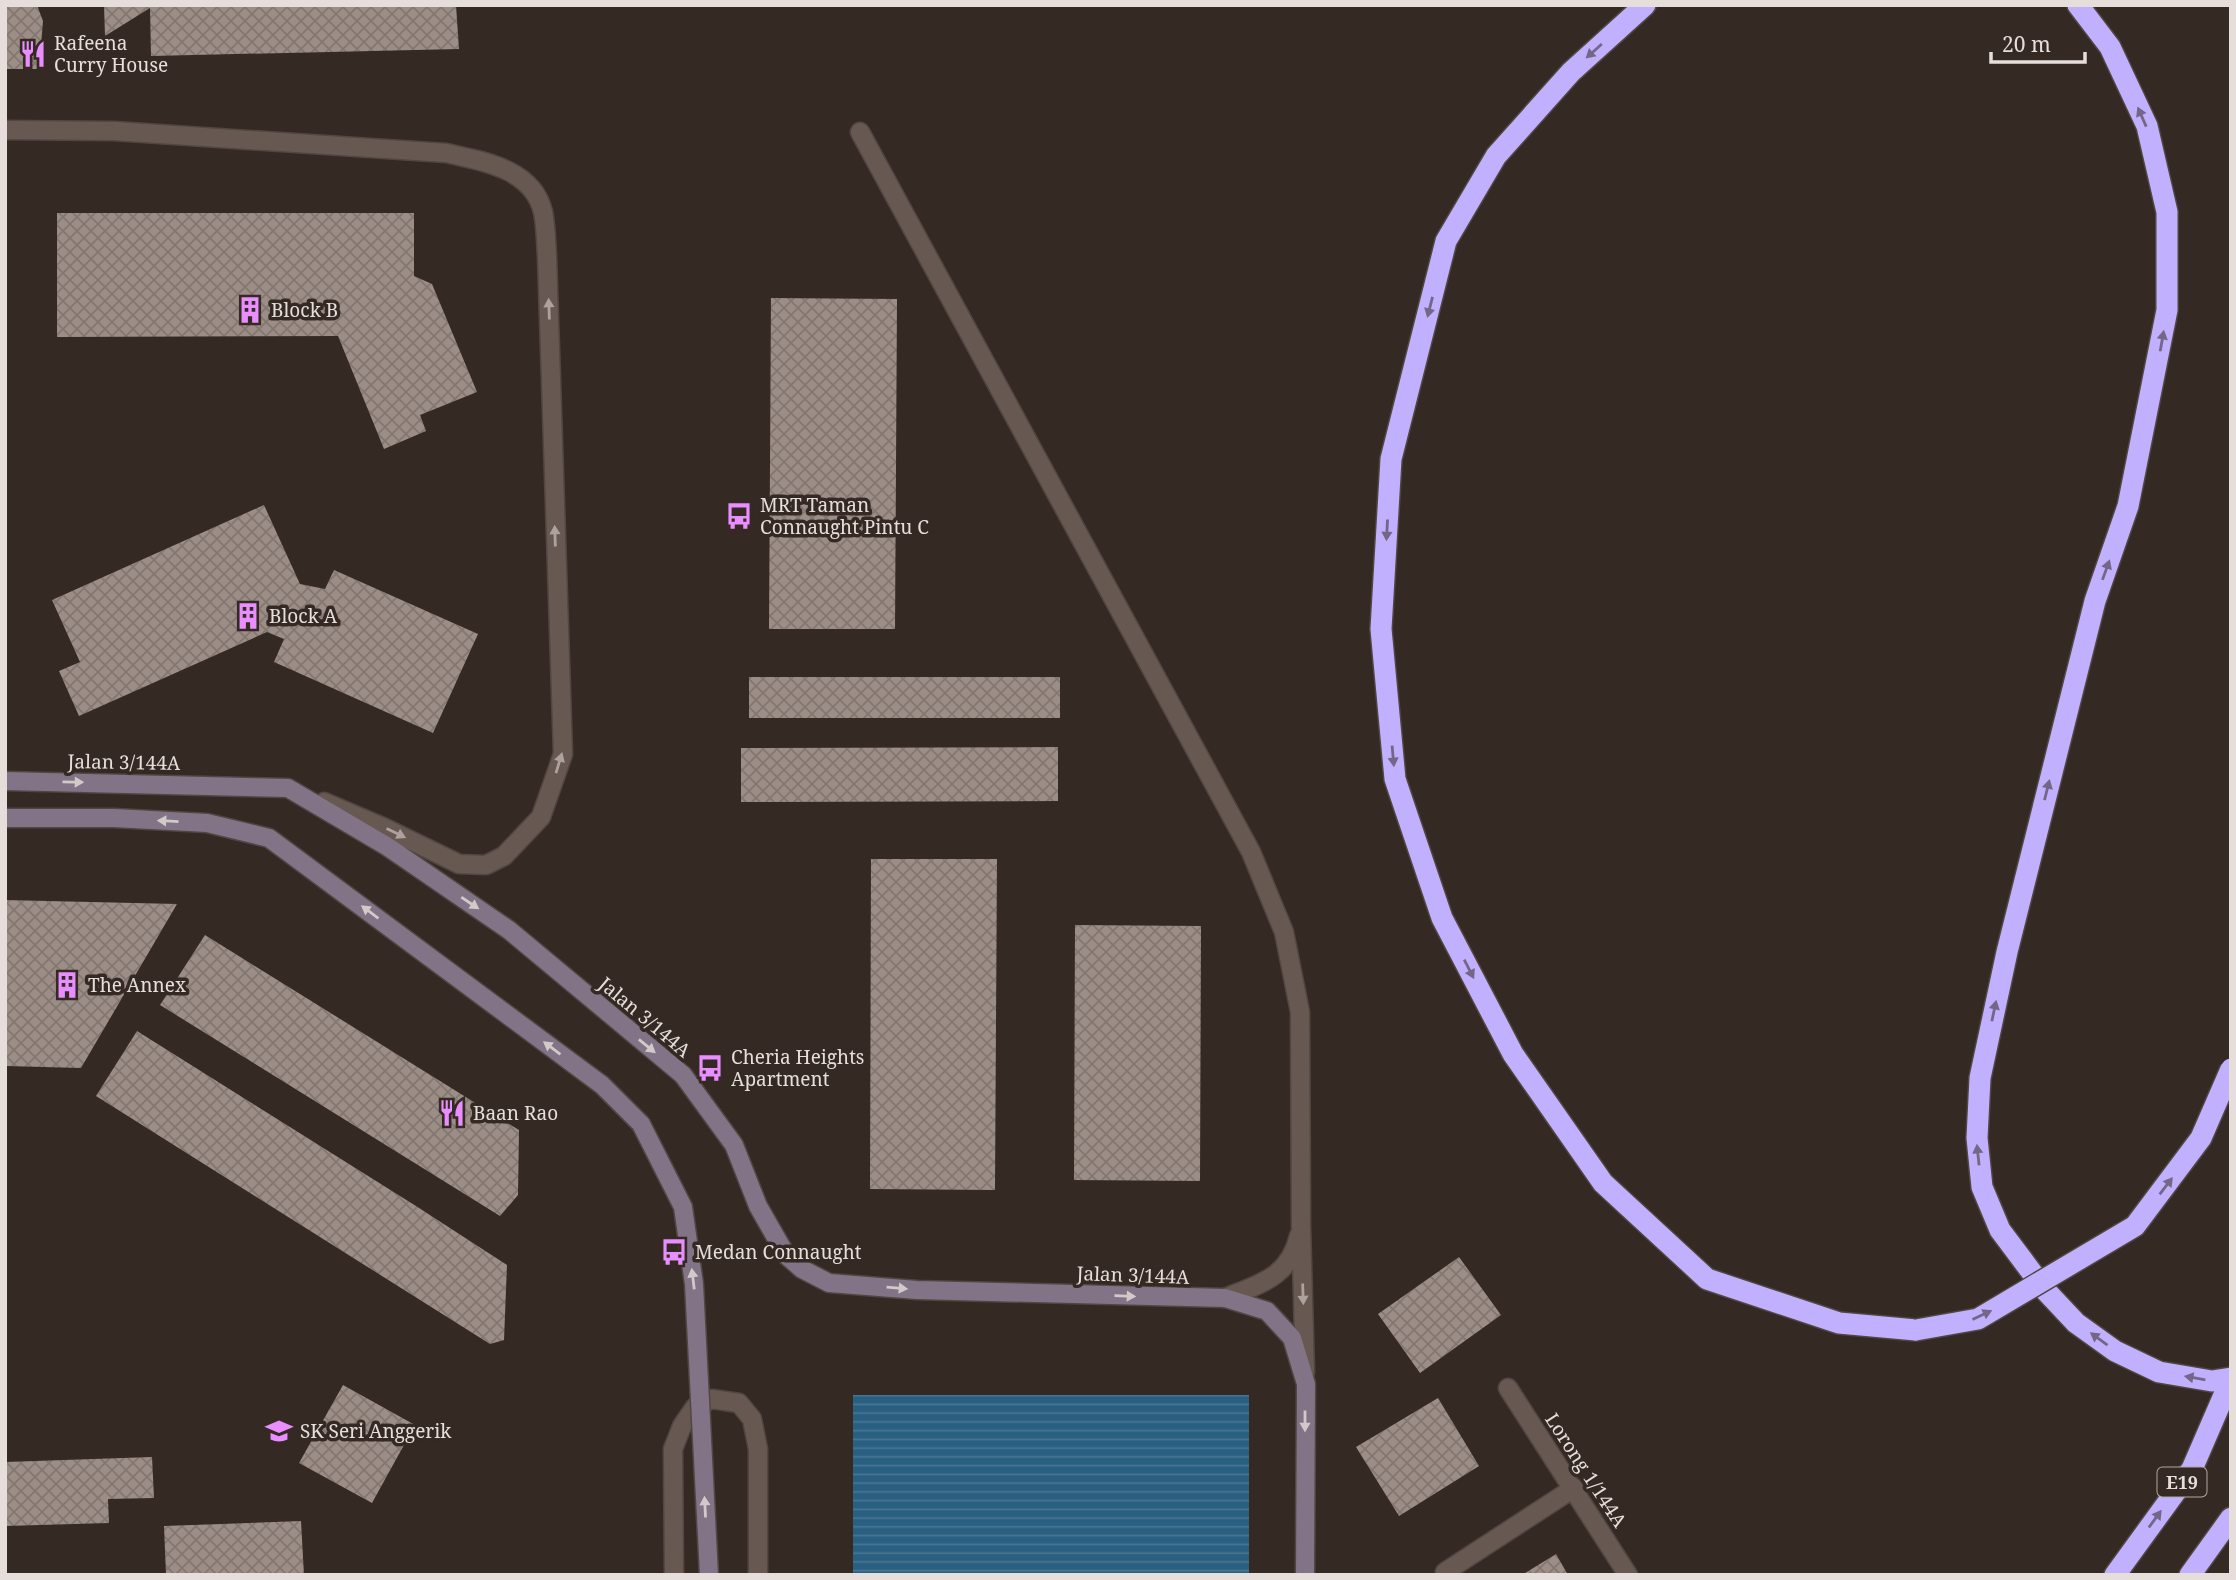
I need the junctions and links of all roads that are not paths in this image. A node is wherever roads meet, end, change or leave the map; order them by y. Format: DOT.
graph roads {
  1 [pos="1645,5"];
  2 [pos="2078,5"];
  3 [pos="5,130"];
  4 [pos="860,132"];
  5 [pos="5,780"];
  6 [pos="288,788"];
  7 [pos="5,818"];
  8 [pos="2231,1069"];
  9 [pos="1301,1226"];
  10 [pos="1224,1298"];
  11 [pos="2231,1378"];
  12 [pos="1306,1384"];
  13 [pos="1508,1388"];
  14 [pos="1574,1488"];
  15 [pos="2231,1518"];
  16 [pos="1445,1572"];
  17 [pos="674,1575"];
  18 [pos="709,1575"];
  19 [pos="758,1575"];
  20 [pos="1305,1575"];
  21 [pos="1628,1575"];
  22 [pos="2115,1575"];
  23 [pos="2190,1575"];
  1 -- 8 [label="highway, one-way, bridge"];
  11 -- 2 [label="highway, one-way"];
  6 -- 3 [label="street, one-way"];
  4 -- 9 [label="street"];
  5 -- 6 [label="street, Jalan 3/144A, one-way"];
  6 -- 10 [label="street, Jalan 3/144A, one-way"];
  18 -- 7 [label="street, one-way, bridge"];
  9 -- 10 [label="street"];
  9 -- 12 [label="street, one-way"];
  10 -- 12 [label="street, Jalan 3/144A"];
  22 -- 11 [label="highway, E19, one-way"];
  12 -- 20 [label="street, Jalan 3/144A, one-way"];
  13 -- 14 [label="street, Lorong 1/144A"];
  14 -- 16 [label="street"];
  14 -- 21 [label="street, Lorong 1/144A"];
  15 -- 23 [label="highway"];
  17 -- 19 [label="street"];
}
